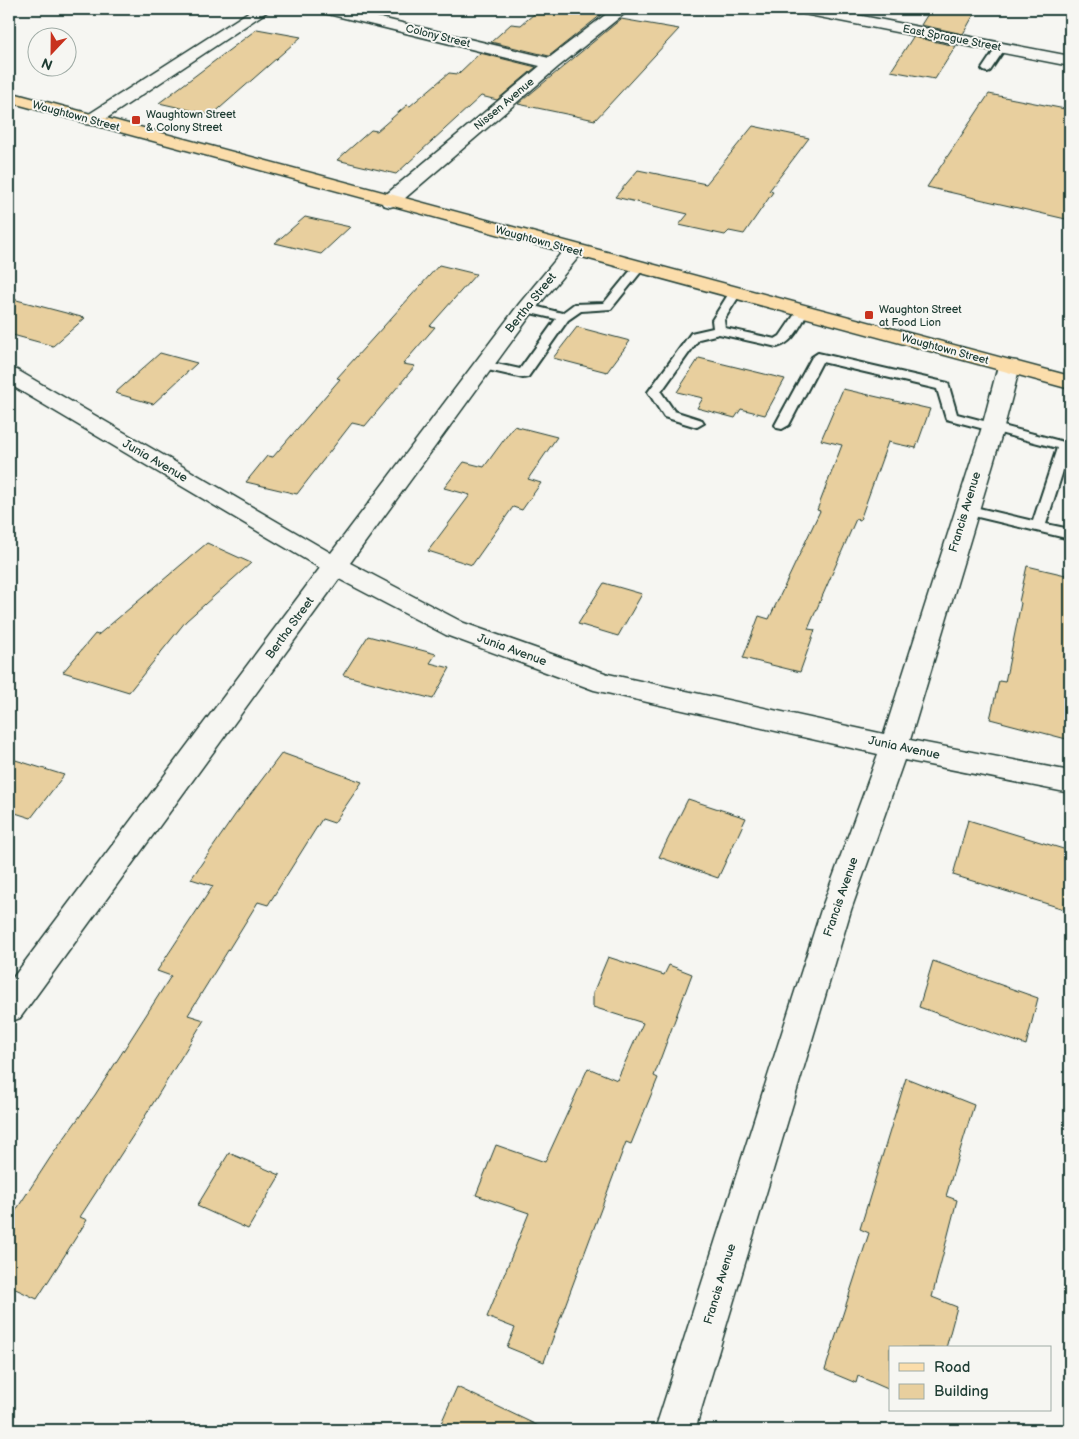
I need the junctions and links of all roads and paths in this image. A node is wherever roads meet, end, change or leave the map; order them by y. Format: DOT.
graph roads {
  1 [pos="263,9"];
  2 [pos="325,9"];
  3 [pos="622,9"];
  4 [pos="804,9"];
  5 [pos="1001,47"];
  6 [pos="1070,61"];
  7 [pos="552,64"];
  8 [pos="987,69"];
  9 [pos="9,97"];
  10 [pos="92,120"];
  11 [pos="390,201"];
  12 [pos="574,250"];
  13 [pos="639,267"];
  14 [pos="735,293"];
  15 [pos="526,308"];
  16 [pos="803,311"];
  17 [pos="564,317"];
  18 [pos="719,330"];
  19 [pos="483,365"];
  20 [pos="1009,366"];
  21 [pos="9,375"];
  22 [pos="1070,383"];
  23 [pos="697,423"];
  24 [pos="782,425"];
  25 [pos="993,427"];
  26 [pos="1067,446"];
  27 [pos="966,510"];
  28 [pos="1038,526"];
  29 [pos="1070,534"];
  30 [pos="335,566"];
  31 [pos="894,747"];
  32 [pos="1070,782"];
  33 [pos="9,1008"];
  34 [pos="675,1430"];
  1 -- 10 [label="street"];
  2 -- 7 [label="street, Colony Street"];
  3 -- 7 [label="street, Nissen Avenue"];
  4 -- 5 [label="street, East Sprague Street"];
  5 -- 6 [label="street, East Sprague Street"];
  5 -- 8 [label="lane"];
  7 -- 11 [label="street, Nissen Avenue"];
  9 -- 10 [label="main road, Waughtown Street"];
  10 -- 11 [label="main road, Waughtown Street"];
  11 -- 12 [label="main road, Waughtown Street"];
  12 -- 13 [label="main road, Waughtown Street"];
  12 -- 15 [label="street, Bertha Street"];
  13 -- 14 [label="main road, Waughtown Street"];
  13 -- 17 [label="lane"];
  14 -- 16 [label="main road, Waughtown Street"];
  14 -- 18 [label="lane"];
  15 -- 17 [label="lane"];
  15 -- 19 [label="street, Bertha Street"];
  16 -- 18 [label="lane"];
  16 -- 20 [label="main road, Waughtown Street"];
  17 -- 19 [label="lane"];
  18 -- 23 [label="lane"];
  19 -- 30 [label="street, Bertha Street"];
  20 -- 22 [label="main road, Waughtown Street"];
  20 -- 25 [label="street, Francis Avenue"];
  21 -- 30 [label="street, Junia Avenue"];
  24 -- 25 [label="lane"];
  25 -- 26 [label="lane"];
  25 -- 27 [label="street, Francis Avenue"];
  26 -- 28 [label="lane"];
  27 -- 28 [label="lane"];
  27 -- 31 [label="street, Francis Avenue"];
  28 -- 29 [label="lane"];
  30 -- 31 [label="street, Junia Avenue"];
  30 -- 33 [label="street, Bertha Street"];
  31 -- 32 [label="street, Junia Avenue"];
  31 -- 34 [label="street, Francis Avenue"];
}
